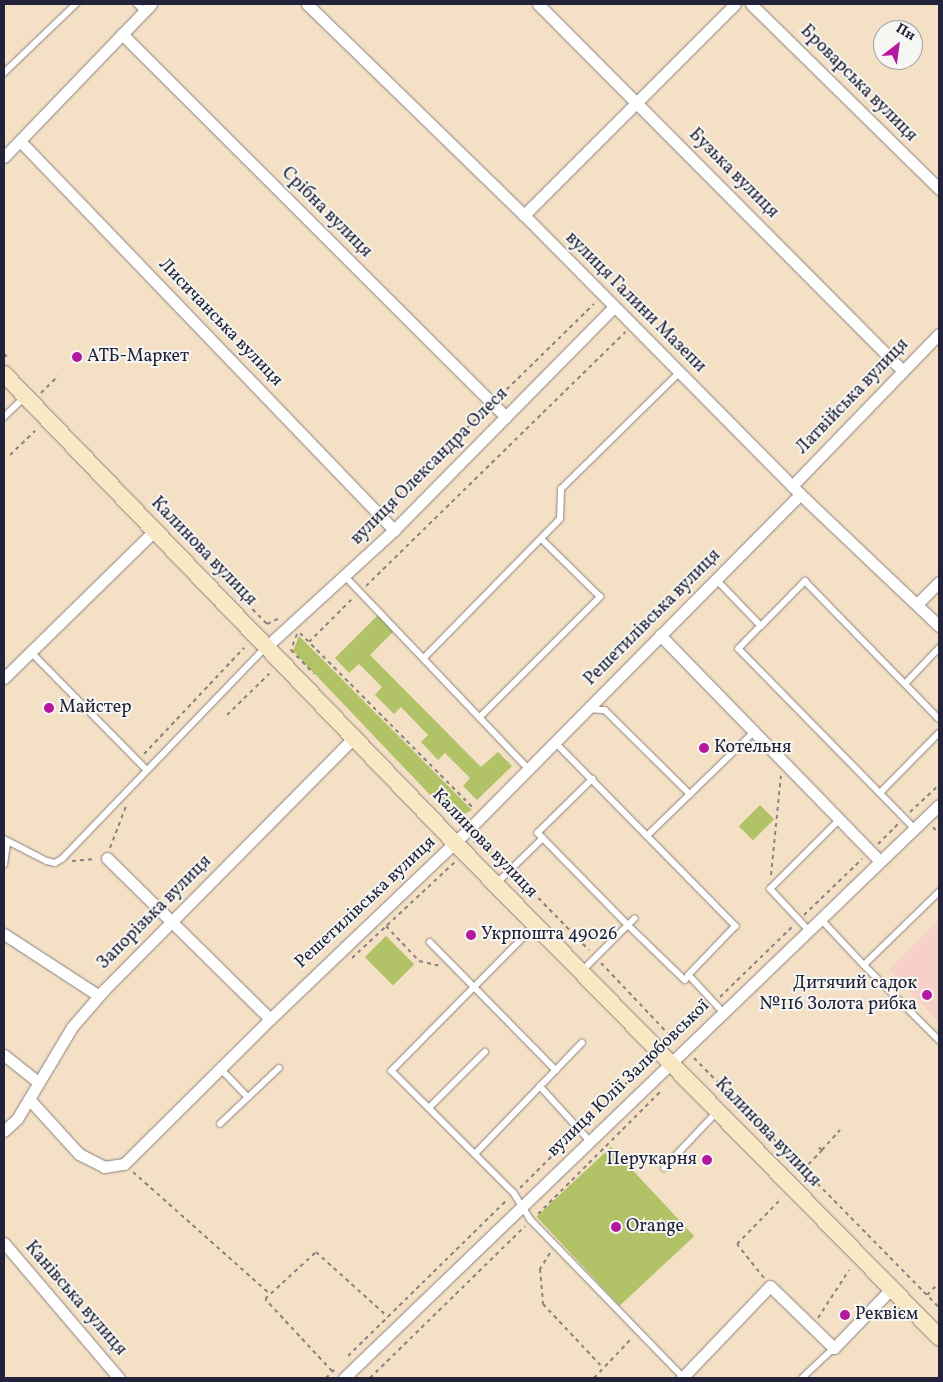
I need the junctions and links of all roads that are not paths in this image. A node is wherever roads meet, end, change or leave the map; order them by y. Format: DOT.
graph roads {
  1 [pos="76,4"];
  2 [pos="307,4"];
  3 [pos="538,4"];
  4 [pos="735,4"];
  5 [pos="751,4"];
  6 [pos="144,6"];
  7 [pos="122,34"];
  8 [pos="4,73"];
  9 [pos="638,102"];
  10 [pos="20,140"];
  11 [pos="4,157"];
  12 [pos="939,189"];
  13 [pos="524,215"];
  14 [pos="614,307"];
  15 [pos="939,334"];
  16 [pos="902,370"];
  17 [pos="680,373"];
  18 [pos="4,374"];
  19 [pos="33,395"];
  20 [pos="4,417"];
  21 [pos="506,417"];
  22 [pos="796,490"];
  23 [pos="394,530"];
  24 [pos="154,531"];
  25 [pos="542,540"];
  26 [pos="344,575"];
  27 [pos="716,579"];
  28 [pos="939,582"];
  29 [pos="917,604"];
  30 [pos="762,626"];
  31 [pos="939,626"];
  32 [pos="660,635"];
  33 [pos="266,647"];
  34 [pos="939,648"];
  35 [pos="31,652"];
  36 [pos="424,658"];
  37 [pos="4,678"];
  38 [pos="905,684"];
  39 [pos="587,708"];
  40 [pos="480,717"];
  41 [pos="939,719"];
  42 [pos="754,732"];
  43 [pos="939,733"];
  44 [pos="353,738"];
  45 [pos="555,742"];
  46 [pos="528,768"];
  47 [pos="146,769"];
  48 [pos="593,779"];
  49 [pos="880,793"];
  50 [pos="690,794"];
  51 [pos="939,805"];
  52 [pos="840,819"];
  53 [pos="914,828"];
  54 [pos="649,834"];
  55 [pos="543,838"];
  56 [pos="6,841"];
  57 [pos="455,843"];
  58 [pos="107,858"];
  59 [pos="880,861"];
  60 [pos="4,866"];
  61 [pos="495,885"];
  62 [pos="939,892"];
  63 [pos="819,918"];
  64 [pos="634,919"];
  65 [pos="173,920"];
  66 [pos="628,925"];
  67 [pos="535,926"];
  68 [pos="807,929"];
  69 [pos="4,934"];
  70 [pos="430,942"];
  71 [pos="864,966"];
  72 [pos="581,973"];
  73 [pos="689,976"];
  74 [pos="475,987"];
  75 [pos="99,996"];
  76 [pos="723,1012"];
  77 [pos="270,1019"];
  78 [pos="939,1040"];
  79 [pos="582,1043"];
  80 [pos="485,1052"];
  81 [pos="4,1055"];
  82 [pos="670,1063"];
  83 [pos="220,1068"];
  84 [pos="279,1068"];
  85 [pos="556,1070"];
  86 [pos="38,1082"];
  87 [pos="540,1086"];
  88 [pos="248,1097"];
  89 [pos="29,1099"];
  90 [pos="429,1108"];
  91 [pos="718,1112"];
  92 [pos="220,1124"];
  93 [pos="4,1131"];
  94 [pos="590,1141"];
  95 [pos="475,1154"];
  96 [pos="664,1168"];
  97 [pos="523,1206"];
  98 [pos="4,1243"];
  99 [pos="891,1289"];
  100 [pos="939,1338"];
  101 [pos="834,1348"];
  102 [pos="348,1377"];
  103 [pos="119,1378"];
  104 [pos="683,1378"];
  105 [pos="802,1378"];
  1 -- 8 [label="lane"];
  2 -- 13 [label="street, вулиця Галини Мазепи"];
  3 -- 9 [label="street, Бузька вулиця"];
  4 -- 9 [label="street"];
  5 -- 12 [label="street, Броварська вулиця"];
  6 -- 7 [label="street"];
  7 -- 10 [label="street"];
  7 -- 21 [label="street, Срібна вулиця"];
  9 -- 13 [label="street"];
  9 -- 16 [label="street, Бузька вулиця"];
  10 -- 11 [label="street"];
  10 -- 23 [label="street, Лисичанська вулиця"];
  13 -- 14 [label="street, вулиця Галини Мазепи"];
  14 -- 17 [label="street, вулиця Галини Мазепи"];
  14 -- 21 [label="street, вулиця Олександра Олеся"];
  15 -- 16 [label="street, Латвійська вулиця"];
  16 -- 22 [label="street, Латвійська вулиця"];
  17 -- 22 [label="street, вулиця Галини Мазепи"];
  17 -- 25 [label="lane"];
  18 -- 19 [label="main road, Калинова вулиця"];
  19 -- 20 [label="lane"];
  19 -- 24 [label="main road, Калинова вулиця"];
  21 -- 23 [label="street, вулиця Олександра Олеся"];
  22 -- 27 [label="street, Решетилівська вулиця"];
  22 -- 29 [label="street, вулиця Галини Мазепи"];
  23 -- 26 [label="street, вулиця Олександра Олеся"];
  24 -- 33 [label="main road, Калинова вулиця"];
  24 -- 35 [label="street"];
  25 -- 36 [label="lane"];
  25 -- 40 [label="lane"];
  26 -- 33 [label="street, вулиця Олександра Олеся"];
  26 -- 36 [label="lane"];
  27 -- 30 [label="lane"];
  27 -- 32 [label="street, Решетилівська вулиця"];
  28 -- 29 [label="street"];
  29 -- 31 [label="street, вулиця Галини Мазепи"];
  30 -- 38 [label="lane"];
  30 -- 49 [label="lane"];
  32 -- 39 [label="street, Решетилівська вулиця"];
  32 -- 42 [label="street"];
  33 -- 44 [label="main road, Калинова вулиця"];
  33 -- 47 [label="lane"];
  34 -- 38 [label="lane"];
  35 -- 37 [label="street"];
  35 -- 47 [label="lane"];
  36 -- 40 [label="lane"];
  38 -- 41 [label="lane"];
  39 -- 45 [label="street, Решетилівська вулиця"];
  39 -- 50 [label="lane"];
  40 -- 46 [label="lane"];
  42 -- 50 [label="lane"];
  42 -- 52 [label="street"];
  43 -- 49 [label="lane"];
  44 -- 57 [label="main road, Калинова вулиця"];
  44 -- 65 [label="street, Запорізька вулиця"];
  45 -- 46 [label="street, Решетилівська вулиця"];
  45 -- 48 [label="lane"];
  46 -- 57 [label="street, Решетилівська вулиця"];
  47 -- 56 [label="lane"];
  48 -- 54 [label="lane"];
  48 -- 55 [label="lane"];
  49 -- 53 [label="lane"];
  50 -- 54 [label="lane"];
  51 -- 53 [label="street, вулиця Юлії Залюбовської"];
  52 -- 59 [label="street"];
  52 -- 68 [label="lane"];
  53 -- 59 [label="street, вулиця Юлії Залюбовської"];
  54 -- 73 [label="lane"];
  55 -- 61 [label="lane"];
  55 -- 66 [label="lane"];
  56 -- 60 [label="lane"];
  57 -- 61 [label="main road, Калинова вулиця"];
  57 -- 77 [label="street, Решетилівська вулиця"];
  58 -- 65 [label="street"];
  59 -- 63 [label="street, вулиця Юлії Залюбовської"];
  61 -- 67 [label="main road, Калинова вулиця"];
  62 -- 71 [label="lane"];
  63 -- 68 [label="street, вулиця Юлії Залюбовської"];
  63 -- 71 [label="lane"];
  64 -- 66 [label="lane"];
  65 -- 75 [label="street, Запорізька вулиця"];
  65 -- 77 [label="street"];
  66 -- 72 [label="lane"];
  66 -- 73 [label="lane"];
  67 -- 72 [label="main road, Калинова вулиця"];
  67 -- 74 [label="lane"];
  68 -- 76 [label="street, вулиця Юлії Залюбовської"];
  69 -- 75 [label="street"];
  70 -- 74 [label="lane"];
  71 -- 78 [label="lane"];
  72 -- 82 [label="main road, Калинова вулиця"];
  73 -- 76 [label="lane"];
  74 -- 85 [label="lane"];
  74 -- 90 [label="lane"];
  75 -- 86 [label="street, Запорізька вулиця"];
  76 -- 82 [label="street, вулиця Юлії Залюбовської"];
  77 -- 83 [label="street, Решетилівська вулиця"];
  79 -- 85 [label="lane"];
  80 -- 90 [label="lane"];
  81 -- 86 [label="street"];
  82 -- 91 [label="main road, Калинова вулиця"];
  82 -- 94 [label="street, вулиця Юлії Залюбовської"];
  83 -- 88 [label="lane"];
  83 -- 89 [label="street, Решетилівська вулиця"];
  84 -- 88 [label="lane"];
  85 -- 87 [label="lane"];
  86 -- 89 [label="street, Запорізька вулиця"];
  87 -- 94 [label="lane"];
  87 -- 95 [label="lane"];
  88 -- 92 [label="lane"];
  89 -- 93 [label="street, Запорізька вулиця"];
  90 -- 95 [label="lane"];
  91 -- 96 [label="lane"];
  91 -- 99 [label="main road, Калинова вулиця"];
  94 -- 97 [label="street, вулиця Юлії Залюбовської"];
  95 -- 97 [label="lane"];
  97 -- 102 [label="street, вулиця Юлії Залюбовської"];
  97 -- 104 [label="lane"];
  98 -- 103 [label="street, Канівська вулиця"];
  99 -- 100 [label="main road, Калинова вулиця"];
  99 -- 101 [label="street"];
  101 -- 104 [label="street"];
  101 -- 105 [label="lane"];
}
